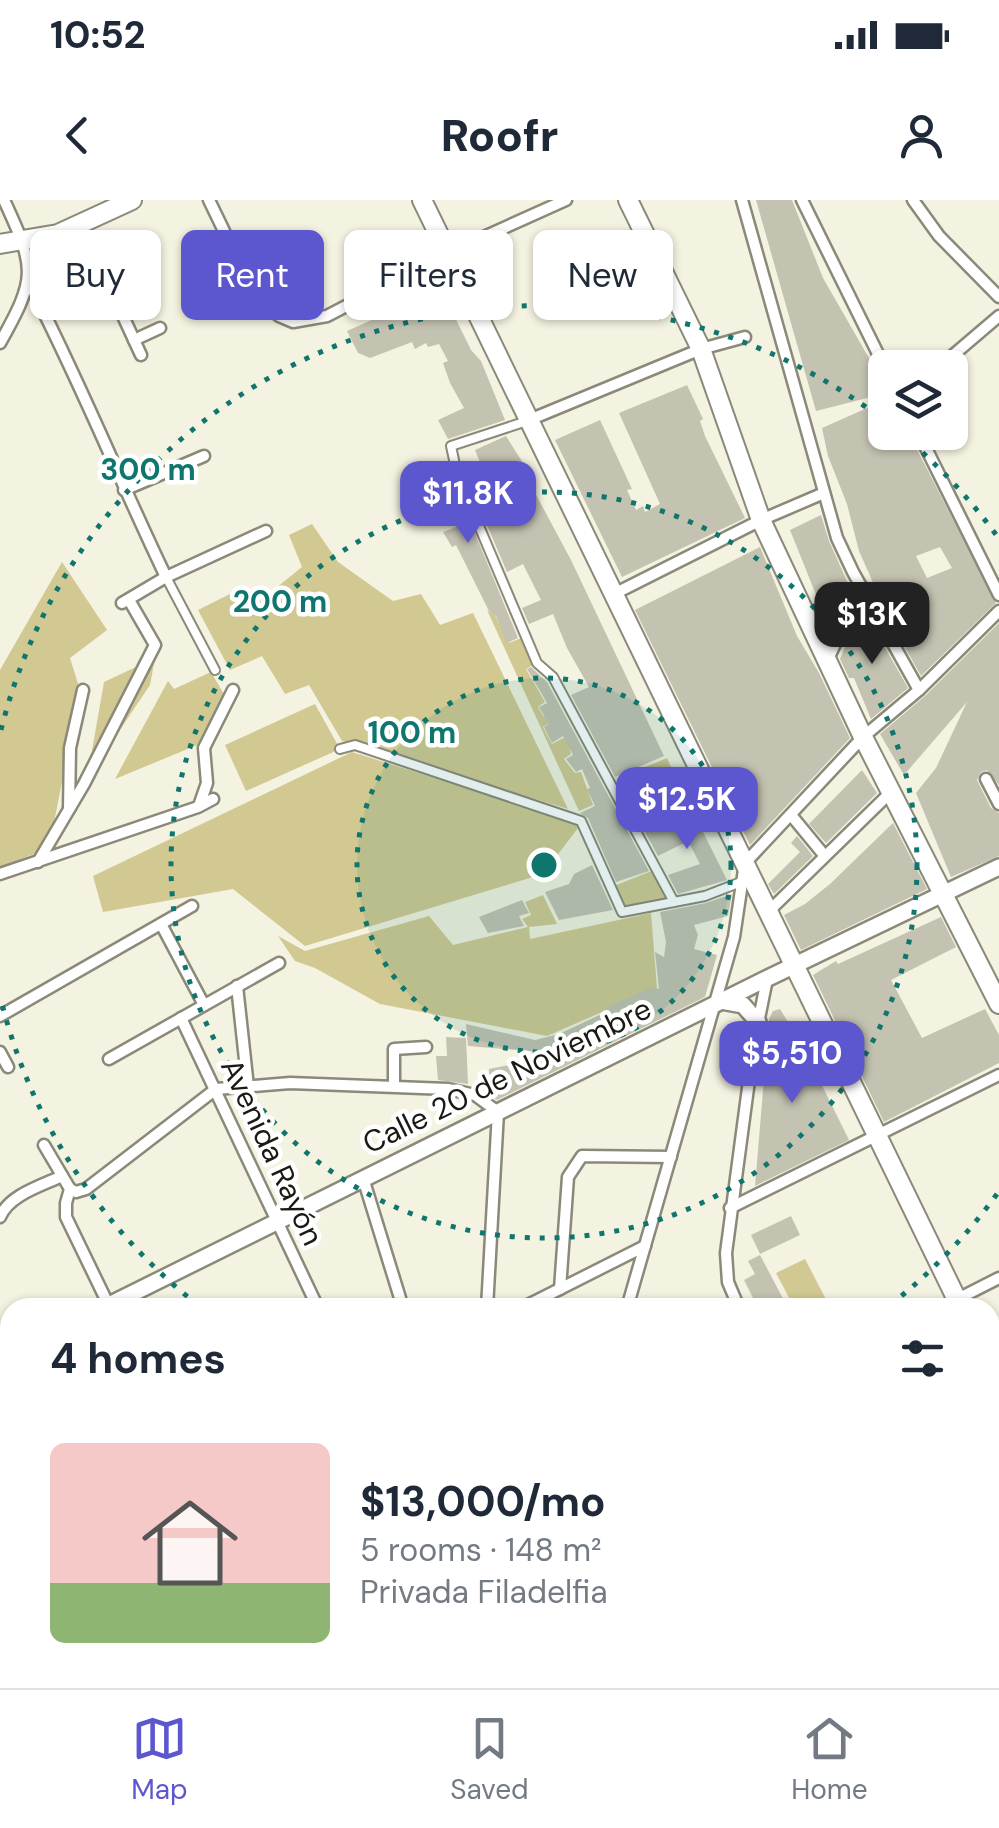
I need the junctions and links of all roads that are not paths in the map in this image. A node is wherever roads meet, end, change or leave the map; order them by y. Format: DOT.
graph roads {
  1 [pos="4,200"];
  2 [pos="132,200"];
  3 [pos="210,200"];
  4 [pos="422,200"];
  5 [pos="566,200"];
  6 [pos="628,200"];
  7 [pos="742,200"];
  8 [pos="802,200"];
  9 [pos="913,200"];
  10 [pos="81,226"];
  11 [pos="83,230"];
  12 [pos="437,230"];
  13 [pos="499,230"];
  14 [pos="23,241"];
  15 [pos="0,244"];
  16 [pos="29,283"];
  17 [pos="999,298"];
  18 [pos="344,307"];
  19 [pos="999,316"];
  20 [pos="125,320"];
  21 [pos="480,320"];
  22 [pos="160,328"];
  23 [pos="745,337"];
  24 [pos="134,340"];
  25 [pos="0,343"];
  26 [pos="701,349"];
  27 [pos="876,350"];
  28 [pos="959,350"];
  29 [pos="141,355"];
  30 [pos="529,420"];
  31 [pos="927,450"];
  32 [pos="204,456"];
  33 [pos="124,490"];
  34 [pos="824,493"];
  35 [pos="761,520"];
  36 [pos="266,531"];
  37 [pos="166,577"];
  38 [pos="862,587"];
  39 [pos="614,594"];
  40 [pos="999,594"];
  41 [pos="999,611"];
  42 [pos="827,661"];
  43 [pos="215,670"];
  44 [pos="82,690"];
  45 [pos="232,690"];
  46 [pos="919,690"];
  47 [pos="864,737"];
  48 [pos="340,749"];
  49 [pos="986,779"];
  50 [pos="892,791"];
  51 [pos="213,799"];
  52 [pos="999,804"];
  53 [pos="198,807"];
  54 [pos="69,810"];
  55 [pos="791,815"];
  56 [pos="824,855"];
  57 [pos="38,862"];
  58 [pos="999,867"];
  59 [pos="743,873"];
  60 [pos="0,874"];
  61 [pos="946,893"];
  62 [pos="674,902"];
  63 [pos="192,906"];
  64 [pos="768,912"];
  65 [pos="160,924"];
  66 [pos="279,963"];
  67 [pos="794,965"];
  68 [pos="992,972"];
  69 [pos="767,978"];
  70 [pos="238,986"];
  71 [pos="718,1002"];
  72 [pos="999,1004"];
  73 [pos="204,1005"];
  74 [pos="0,1016"];
  75 [pos="181,1018"];
  76 [pos="758,1022"];
  77 [pos="426,1047"];
  78 [pos="0,1052"];
  79 [pos="109,1059"];
  80 [pos="8,1067"];
  81 [pos="999,1074"];
  82 [pos="248,1086"];
  83 [pos="394,1086"];
  84 [pos="216,1089"];
  85 [pos="498,1112"];
  86 [pos="877,1135"];
  87 [pos="44,1145"];
  88 [pos="671,1157"];
  89 [pos="62,1176"];
  90 [pos="363,1178"];
  91 [pos="70,1189"];
  92 [pos="730,1208"];
  93 [pos="0,1218"];
  94 [pos="276,1222"];
  95 [pos="646,1246"];
  96 [pos="999,1278"];
  97 [pos="560,1289"];
  98 [pos="103,1298"];
  99 [pos="125,1298"];
  100 [pos="313,1298"];
  101 [pos="400,1298"];
  102 [pos="488,1298"];
  103 [pos="542,1298"];
  104 [pos="630,1298"];
  105 [pos="736,1298"];
  106 [pos="949,1298"];
  107 [pos="964,1298"];
  1 -- 14 [label="street"];
  2 -- 10 [label="main road"];
  3 -- 18 [label="street"];
  4 -- 12 [label="main road"];
  5 -- 13 [label="street"];
  6 -- 26 [label="main road"];
  7 -- 34 [label="street"];
  8 -- 27 [label="street"];
  9 -- 17 [label="street"];
  10 -- 11 [label="street"];
  10 -- 14 [label="main road"];
  14 -- 15 [label="main road"];
  14 -- 16 [label="street"];
  16 -- 25 [label="street"];
  16 -- 33 [label="street"];
  19 -- 28 [label="street"];
  20 -- 24 [label="street"];
  21 -- 30 [label="main road"];
  22 -- 24 [label="street"];
  23 -- 26 [label="street"];
  24 -- 29 [label="street"];
  26 -- 30 [label="street"];
  26 -- 35 [label="main road"];
  30 -- 39 [label="main road"];
  30 -- 62 [label="street"];
  31 -- 40 [label="street"];
  32 -- 33 [label="street"];
  33 -- 37 [label="street"];
  34 -- 35 [label="street"];
  34 -- 38 [label="street"];
  35 -- 39 [label="street"];
  35 -- 42 [label="main road"];
  36 -- 37 [label="street"];
  37 -- 43 [label="street"];
  37 -- 54 [label="street"];
  38 -- 42 [label="street"];
  38 -- 46 [label="street"];
  39 -- 59 [label="main road"];
  41 -- 46 [label="street"];
  42 -- 47 [label="main road"];
  44 -- 54 [label="street"];
  45 -- 53 [label="street"];
  46 -- 47 [label="street"];
  47 -- 50 [label="main road"];
  47 -- 55 [label="street"];
  48 -- 62 [label="street"];
  49 -- 52 [label="street"];
  50 -- 56 [label="street"];
  50 -- 61 [label="main road"];
  51 -- 53 [label="street"];
  53 -- 57 [label="street"];
  54 -- 57 [label="street"];
  55 -- 56 [label="street"];
  55 -- 59 [label="street"];
  56 -- 64 [label="street"];
  57 -- 60 [label="street"];
  58 -- 61 [label="main road, Calle 20 de Noviembre"];
  59 -- 62 [label="street"];
  59 -- 64 [label="main road"];
  59 -- 71 [label="street"];
  61 -- 67 [label="main road, Calle 20 de Noviembre"];
  61 -- 68 [label="main road"];
  63 -- 65 [label="street"];
  64 -- 67 [label="main road"];
  65 -- 73 [label="street"];
  65 -- 74 [label="street"];
  66 -- 70 [label="street"];
  67 -- 69 [label="main road, Calle 20 de Noviembre"];
  67 -- 86 [label="main road"];
  68 -- 72 [label="main road"];
  69 -- 71 [label="main road, Calle 20 de Noviembre"];
  69 -- 76 [label="street"];
  70 -- 73 [label="street"];
  70 -- 82 [label="street"];
  71 -- 76 [label="main road"];
  71 -- 85 [label="main road, Calle 20 de Noviembre"];
  71 -- 88 [label="street"];
  73 -- 75 [label="street"];
  75 -- 79 [label="street"];
  75 -- 84 [label="street, Avenida Rayón"];
  76 -- 92 [label="street"];
  77 -- 83 [label="street"];
  78 -- 80 [label="street"];
  81 -- 86 [label="street"];
  82 -- 83 [label="street"];
  82 -- 84 [label="street"];
  83 -- 85 [label="street"];
  84 -- 91 [label="street"];
  84 -- 94 [label="street, Avenida Rayón"];
  85 -- 90 [label="main road, Calle 20 de Noviembre"];
  85 -- 102 [label="street"];
  86 -- 92 [label="street"];
  86 -- 106 [label="main road"];
  87 -- 89 [label="street"];
  88 -- 95 [label="street"];
  88 -- 97 [label="street"];
  89 -- 91 [label="street"];
  89 -- 93 [label="street"];
  90 -- 94 [label="main road, Calle 20 de Noviembre"];
  90 -- 101 [label="street, Calle 20 de Noviembre"];
  91 -- 98 [label="street"];
  92 -- 105 [label="street"];
  94 -- 99 [label="main road, Calle 20 de Noviembre"];
  94 -- 100 [label="street, Avenida Rayón"];
  95 -- 97 [label="street"];
  95 -- 104 [label="street"];
  96 -- 107 [label="street"];
  97 -- 103 [label="street"];
}
